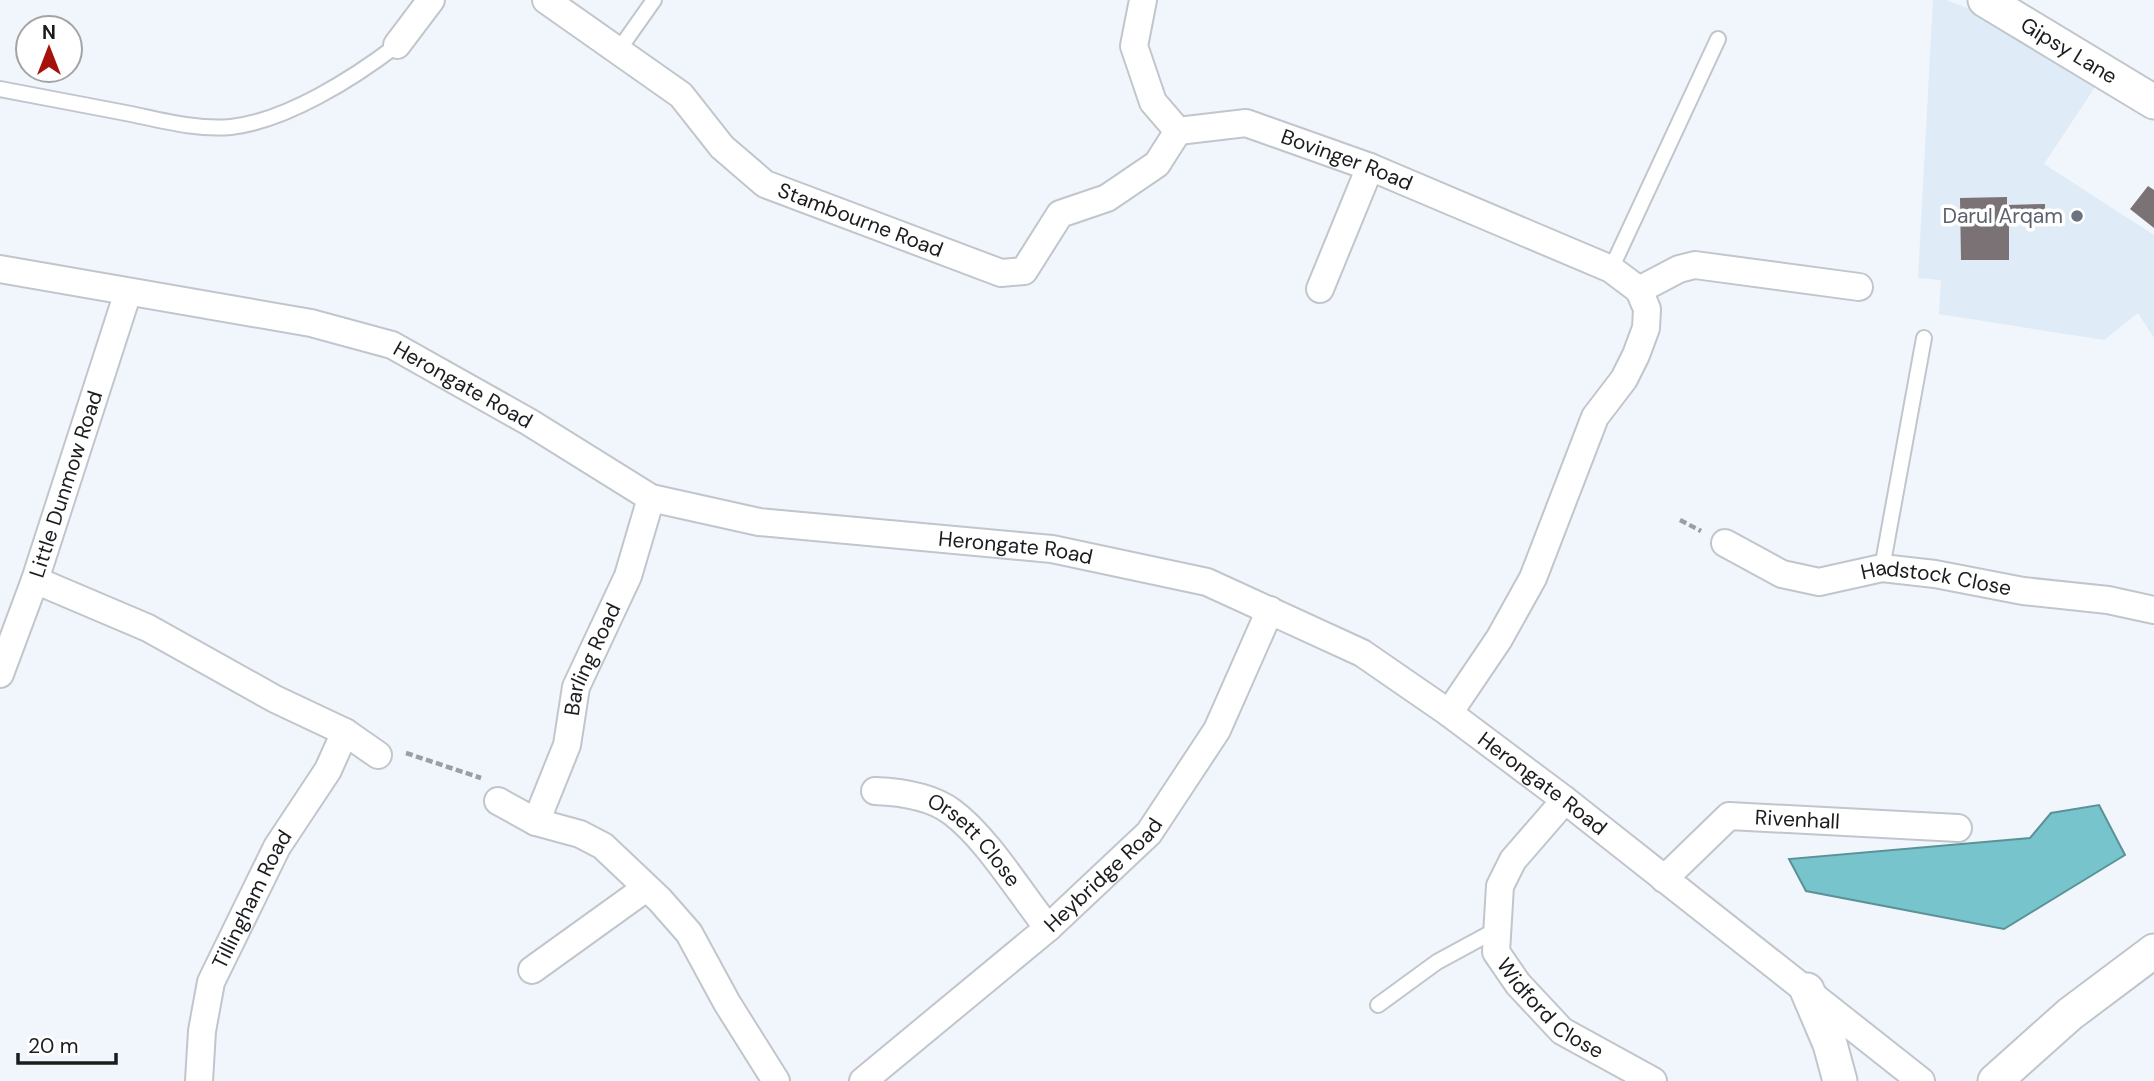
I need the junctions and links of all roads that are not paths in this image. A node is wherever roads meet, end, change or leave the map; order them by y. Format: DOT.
graph roads {
  1 [pos="431,0"];
  2 [pos="547,0"];
  3 [pos="654,0"];
  4 [pos="1143,0"];
  5 [pos="1985,0"];
  6 [pos="1718,39"];
  7 [pos="397,45"];
  8 [pos="618,51"];
  9 [pos="0,89"];
  10 [pos="2154,102"];
  11 [pos="1178,131"];
  12 [pos="1370,167"];
  13 [pos="0,269"];
  14 [pos="1611,269"];
  15 [pos="1859,287"];
  16 [pos="1320,289"];
  17 [pos="1639,290"];
  18 [pos="128,292"];
  19 [pos="1924,338"];
  20 [pos="651,498"];
  21 [pos="1725,543"];
  22 [pos="1882,568"];
  23 [pos="35,580"];
  24 [pos="1270,610"];
  25 [pos="2154,610"];
  26 [pos="0,674"];
  27 [pos="1448,713"];
  28 [pos="345,732"];
  29 [pos="377,755"];
  30 [pos="875,791"];
  31 [pos="1565,800"];
  32 [pos="498,801"];
  33 [pos="536,822"];
  34 [pos="1958,828"];
  35 [pos="1664,879"];
  36 [pos="646,888"];
  37 [pos="1048,928"];
  38 [pos="1496,930"];
  39 [pos="2154,951"];
  40 [pos="532,970"];
  41 [pos="1807,990"];
  42 [pos="1378,1005"];
  43 [pos="200,1081"];
  44 [pos="776,1081"];
  45 [pos="863,1081"];
  46 [pos="1654,1081"];
  47 [pos="1840,1081"];
  48 [pos="1921,1081"];
  49 [pos="1995,1081"];
  1 -- 7 [label="street"];
  2 -- 8 [label="street, Stambourne Road"];
  3 -- 8 [label="lane"];
  4 -- 11 [label="street"];
  5 -- 10 [label="street, Gipsy Lane"];
  6 -- 14 [label="lane"];
  7 -- 9 [label="lane"];
  8 -- 11 [label="street, Stambourne Road"];
  11 -- 12 [label="street, Bovinger Road"];
  12 -- 14 [label="street, Bovinger Road"];
  12 -- 16 [label="street"];
  13 -- 18 [label="street, Herongate Road"];
  14 -- 17 [label="street, Bovinger Road"];
  15 -- 17 [label="street"];
  17 -- 27 [label="street"];
  18 -- 20 [label="street, Herongate Road"];
  18 -- 23 [label="street, Little Dunmow Road"];
  19 -- 22 [label="lane"];
  20 -- 24 [label="street, Herongate Road"];
  20 -- 33 [label="street, Barling Road"];
  21 -- 22 [label="street, Hadstock Close"];
  22 -- 25 [label="street, Hadstock Close"];
  23 -- 26 [label="street, Little Dunmow Road"];
  23 -- 28 [label="street"];
  24 -- 27 [label="street, Herongate Road"];
  24 -- 37 [label="street, Heybridge Road"];
  27 -- 31 [label="street, Herongate Road"];
  28 -- 29 [label="street"];
  28 -- 43 [label="street, Tillingham Road"];
  30 -- 37 [label="street, Orsett Close"];
  31 -- 35 [label="street, Herongate Road"];
  31 -- 38 [label="street, Widford Close"];
  32 -- 33 [label="street"];
  33 -- 36 [label="street"];
  34 -- 35 [label="street, Rivenhall"];
  35 -- 41 [label="street, Herongate Road"];
  36 -- 40 [label="street"];
  36 -- 44 [label="street"];
  37 -- 45 [label="street, Heybridge Road"];
  38 -- 42 [label="lane"];
  38 -- 46 [label="street, Widford Close"];
  39 -- 49 [label="street"];
  41 -- 47 [label="street"];
  41 -- 48 [label="street, Herongate Road"];
}
